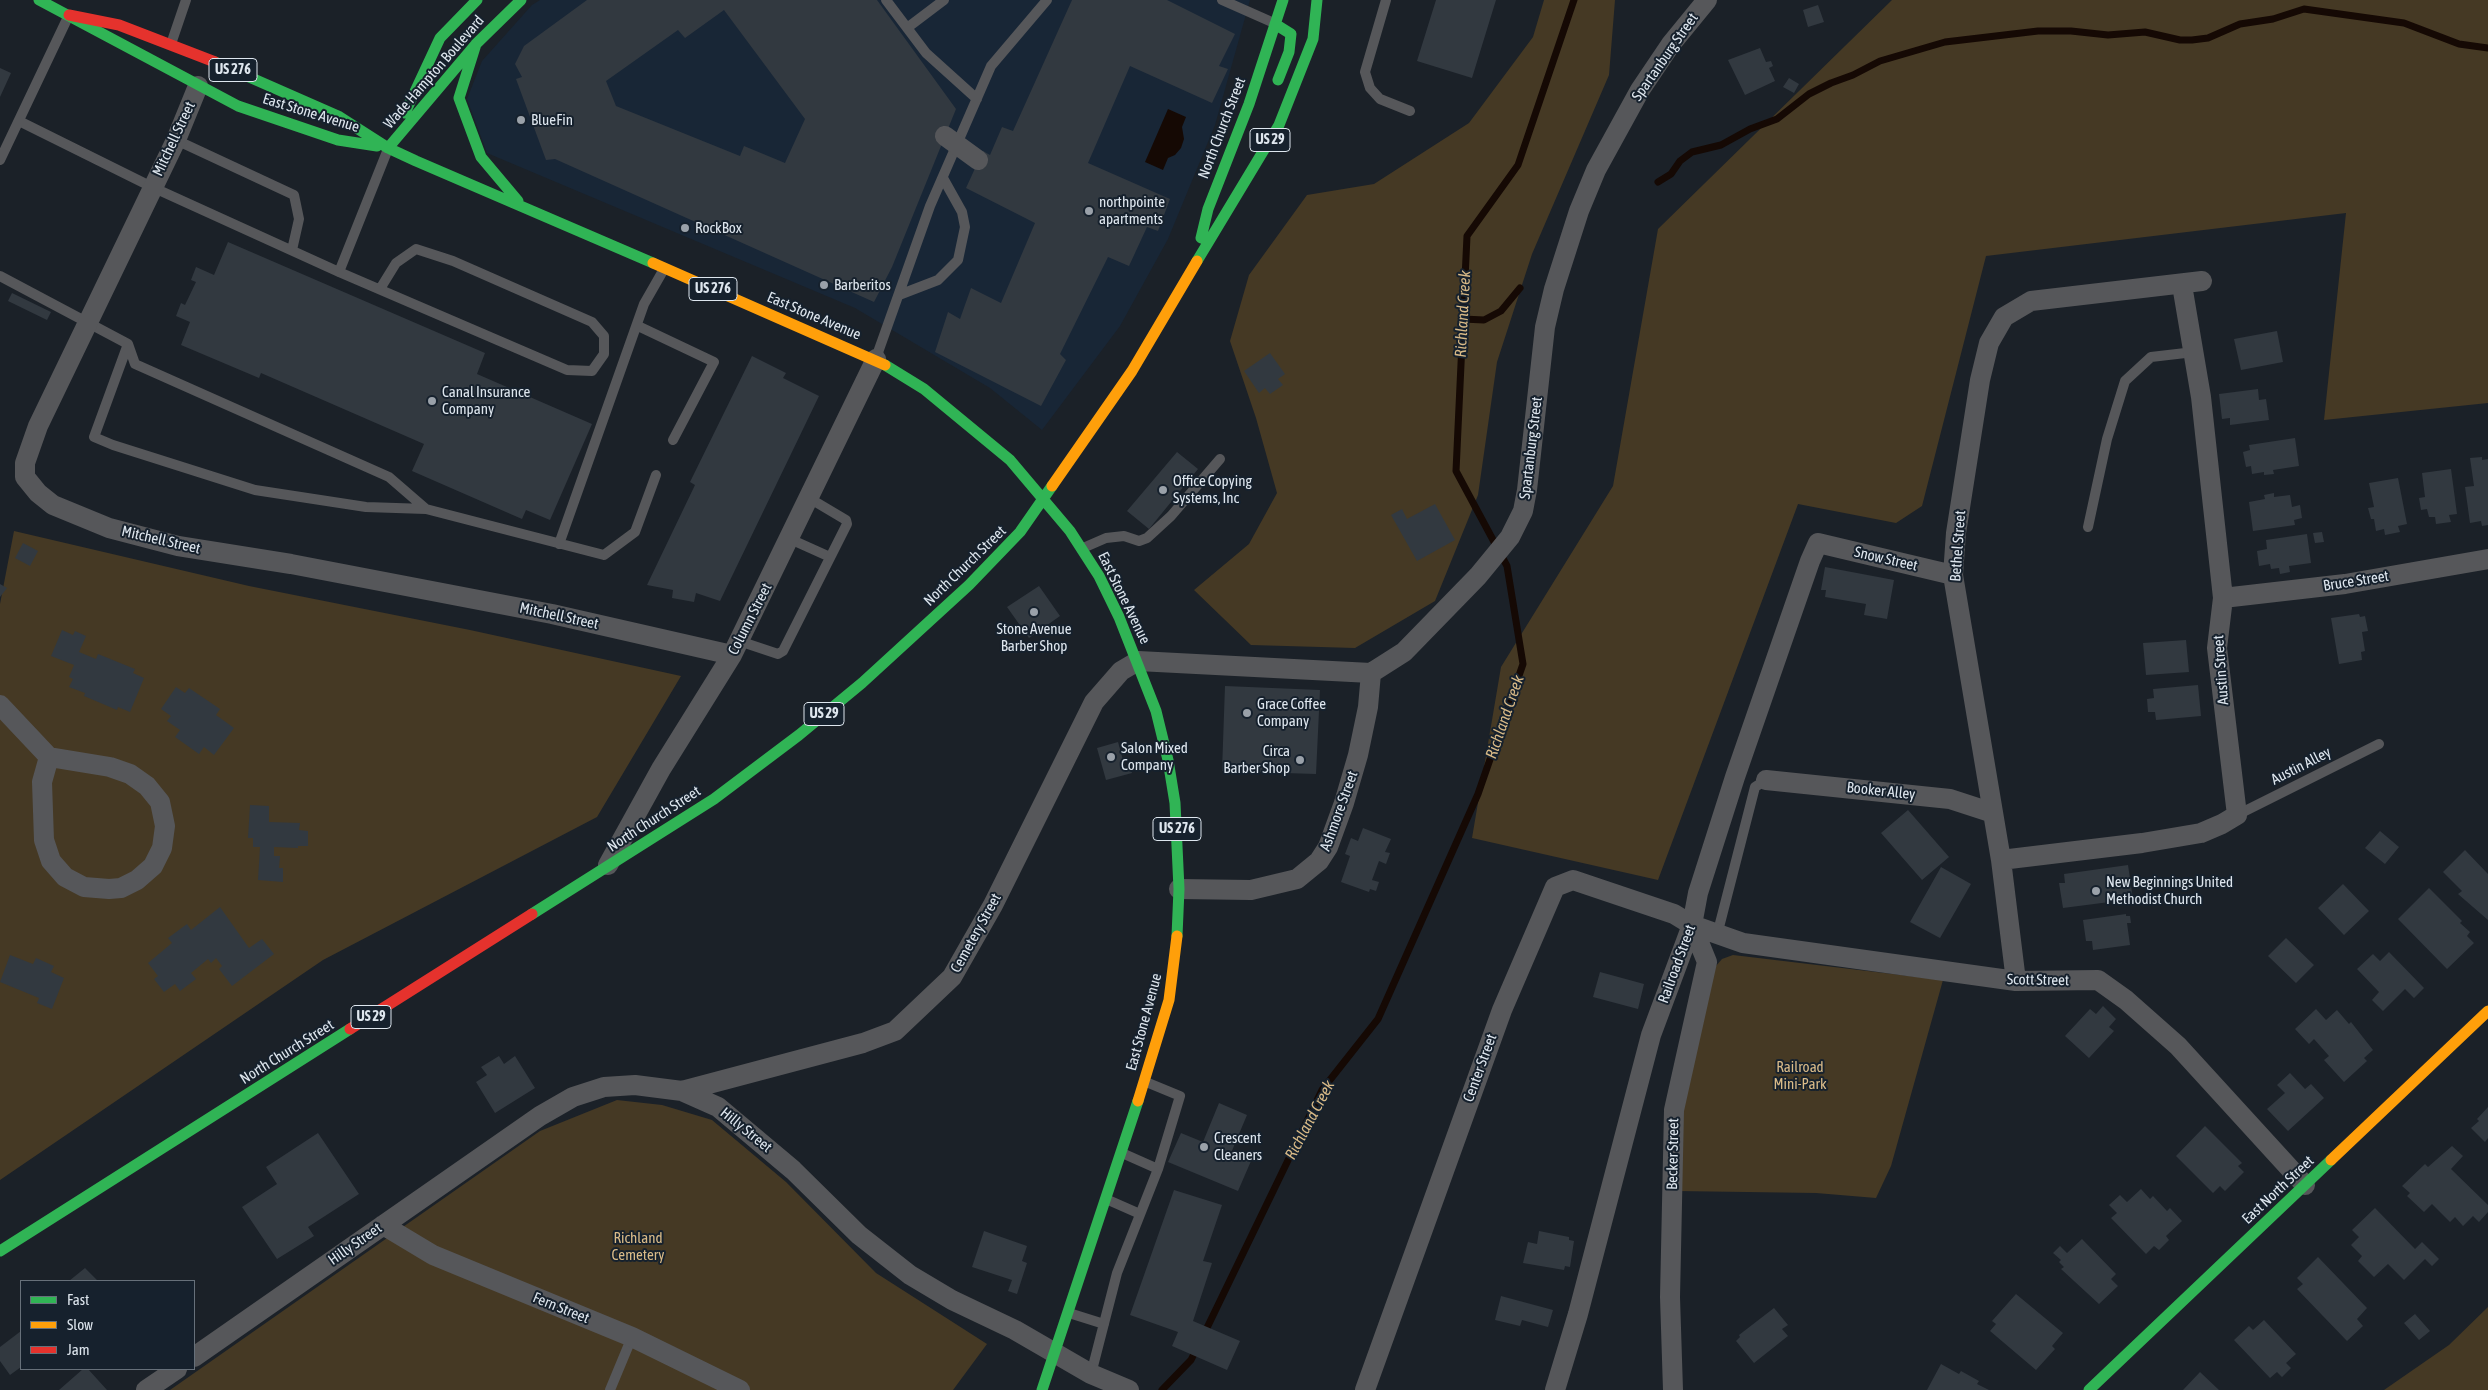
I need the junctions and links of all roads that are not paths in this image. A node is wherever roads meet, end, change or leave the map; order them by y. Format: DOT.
graph roads {
  1 [pos="39,0"];
  2 [pos="186,0"];
  3 [pos="477,0"];
  4 [pos="521,0"];
  5 [pos="886,0"];
  6 [pos="944,0"];
  7 [pos="1047,0"];
  8 [pos="1222,0"];
  9 [pos="1283,0"];
  10 [pos="1317,0"];
  11 [pos="1386,0"];
  12 [pos="1707,0"];
  13 [pos="69,15"];
  14 [pos="1275,24"];
  15 [pos="907,28"];
  16 [pos="171,44"];
  17 [pos="476,44"];
  18 [pos="198,86"];
  19 [pos="1272,95"];
  20 [pos="977,99"];
  21 [pos="1410,111"];
  22 [pos="19,121"];
  23 [pos="945,136"];
  24 [pos="176,140"];
  25 [pos="1256,140"];
  26 [pos="388,148"];
  27 [pos="0,160"];
  28 [pos="978,160"];
  29 [pos="943,178"];
  30 [pos="1242,186"];
  31 [pos="152,187"];
  32 [pos="522,206"];
  33 [pos="292,250"];
  34 [pos="664,268"];
  35 [pos="1194,268"];
  36 [pos="339,272"];
  37 [pos="0,276"];
  38 [pos="2202,281"];
  39 [pos="2182,285"];
  40 [pos="380,289"];
  41 [pos="899,295"];
  42 [pos="87,323"];
  43 [pos="638,326"];
  44 [pos="128,344"];
  45 [pos="2194,352"];
  46 [pos="876,359"];
  47 [pos="673,440"];
  48 [pos="1220,459"];
  49 [pos="656,475"];
  50 [pos="809,498"];
  51 [pos="426,509"];
  52 [pos="2088,527"];
  53 [pos="790,539"];
  54 [pos="1818,543"];
  55 [pos="559,544"];
  56 [pos="1082,548"];
  57 [pos="830,557"];
  58 [pos="2488,559"];
  59 [pos="1953,576"];
  60 [pos="2223,598"];
  61 [pos="735,648"];
  62 [pos="1138,661"];
  63 [pos="1371,673"];
  64 [pos="0,705"];
  65 [pos="2379,744"];
  66 [pos="49,757"];
  67 [pos="1766,780"];
  68 [pos="1993,813"];
  69 [pos="2237,815"];
  70 [pos="2001,860"];
  71 [pos="606,869"];
  72 [pos="1179,889"];
  73 [pos="1692,925"];
  74 [pos="1717,935"];
  75 [pos="2016,981"];
  76 [pos="2488,1011"];
  77 [pos="1144,1082"];
  78 [pos="682,1091"];
  79 [pos="1121,1153"];
  80 [pos="1158,1169"];
  81 [pos="2305,1185"];
  82 [pos="1105,1199"];
  83 [pos="1140,1214"];
  84 [pos="383,1225"];
  85 [pos="0,1251"];
  86 [pos="1068,1313"];
  87 [pos="1104,1324"];
  88 [pos="632,1337"];
  89 [pos="1054,1354"];
  90 [pos="195,1356"];
  91 [pos="176,1370"];
  92 [pos="1091,1374"];
  93 [pos="146,1390"];
  94 [pos="610,1390"];
  95 [pos="740,1390"];
  96 [pos="1042,1390"];
  97 [pos="1128,1390"];
  98 [pos="1364,1390"];
  99 [pos="1555,1390"];
  100 [pos="1673,1390"];
  101 [pos="2089,1390"];
  1 -- 13 [label="main road, East Stone Avenue / US 276"];
  2 -- 16 [label="lane"];
  3 -- 26 [label="main road, Wade Hampton Boulevard"];
  4 -- 17 [label="main road, Wade Hampton Boulevard"];
  5 -- 15 [label="lane"];
  6 -- 15 [label="lane"];
  7 -- 20 [label="lane"];
  8 -- 14 [label="lane"];
  9 -- 14 [label="main road, North Church Street / US 29"];
  10 -- 30 [label="main road, North Church Street / US 29"];
  11 -- 21 [label="lane"];
  12 -- 63 [label="street, Spartanburg Street"];
  13 -- 16 [label="main road, East Stone Avenue / US 276"];
  13 -- 18 [label="main road, East Stone Avenue / US 276"];
  13 -- 22 [label="lane"];
  14 -- 19 [label="main road"];
  14 -- 35 [label="main road, North Church Street / US 29"];
  15 -- 20 [label="lane"];
  16 -- 26 [label="main road, East Stone Avenue / US 276"];
  17 -- 26 [label="main road, Wade Hampton Boulevard"];
  17 -- 32 [label="main road"];
  18 -- 24 [label="street, Mitchell Street"];
  18 -- 26 [label="main road, East Stone Avenue / US 276"];
  20 -- 29 [label="lane"];
  22 -- 27 [label="lane"];
  22 -- 31 [label="lane"];
  23 -- 28 [label="street"];
  24 -- 31 [label="street, Mitchell Street"];
  24 -- 33 [label="lane"];
  25 -- 30 [label="main road"];
  26 -- 32 [label="main road, East Stone Avenue / US 276"];
  26 -- 36 [label="lane"];
  29 -- 41 [label="lane"];
  29 -- 41 [label="lane"];
  30 -- 35 [label="main road, North Church Street / US 29"];
  31 -- 33 [label="lane"];
  31 -- 42 [label="street, Mitchell Street"];
  32 -- 34 [label="main road, East Stone Avenue / US 276"];
  33 -- 36 [label="lane"];
  34 -- 43 [label="lane"];
  34 -- 46 [label="main road, East Stone Avenue / US 276"];
  35 -- 71 [label="main road, North Church Street / US 29"];
  36 -- 40 [label="lane"];
  37 -- 42 [label="lane"];
  38 -- 39 [label="street, Bethel Street"];
  39 -- 45 [label="street, Austin Street"];
  39 -- 59 [label="street, Bethel Street"];
  40 -- 40 [label="lane"];
  41 -- 46 [label="lane"];
  42 -- 44 [label="lane"];
  42 -- 61 [label="street, Mitchell Street"];
  43 -- 47 [label="lane"];
  43 -- 55 [label="lane"];
  44 -- 51 [label="lane"];
  44 -- 51 [label="lane"];
  45 -- 52 [label="lane"];
  45 -- 60 [label="street, Austin Street"];
  46 -- 50 [label="street, Column Street"];
  46 -- 56 [label="main road, East Stone Avenue / US 276"];
  48 -- 56 [label="lane"];
  49 -- 55 [label="lane"];
  50 -- 53 [label="street, Column Street"];
  50 -- 57 [label="lane"];
  51 -- 55 [label="lane"];
  53 -- 57 [label="lane"];
  53 -- 61 [label="street, Column Street"];
  54 -- 59 [label="street, Snow Street"];
  54 -- 73 [label="street, Railroad Street"];
  56 -- 62 [label="main road, East Stone Avenue / US 276"];
  57 -- 61 [label="lane"];
  58 -- 60 [label="street, Bruce Street"];
  59 -- 68 [label="street, Bethel Street"];
  60 -- 69 [label="street, Austin Street"];
  61 -- 71 [label="street, Column Street"];
  62 -- 63 [label="street"];
  62 -- 72 [label="main road, East Stone Avenue / US 276"];
  62 -- 78 [label="street, Cemetery Street"];
  63 -- 72 [label="street, Ashmore Street"];
  64 -- 66 [label="street"];
  65 -- 69 [label="lane, Austin Alley"];
  66 -- 66 [label="street"];
  67 -- 68 [label="street, Booker Alley"];
  67 -- 74 [label="lane"];
  68 -- 70 [label="street, Bethel Street"];
  69 -- 70 [label="street"];
  70 -- 75 [label="street, Bethel Street"];
  71 -- 85 [label="main road, North Church Street / US 29"];
  72 -- 77 [label="main road, East Stone Avenue / US 276"];
  73 -- 74 [label="street, Scott Street"];
  73 -- 98 [label="street, Center Street"];
  73 -- 99 [label="street, Railroad Street"];
  73 -- 100 [label="street, Becker Street"];
  74 -- 75 [label="street, Scott Street"];
  75 -- 81 [label="street, Scott Street"];
  76 -- 81 [label="main road, East North Street"];
  77 -- 79 [label="main road, East Stone Avenue / US 276"];
  77 -- 80 [label="lane"];
  78 -- 84 [label="street, Hilly Street"];
  78 -- 89 [label="street, Hilly Street"];
  79 -- 80 [label="lane"];
  79 -- 82 [label="main road, East Stone Avenue / US 276"];
  80 -- 83 [label="lane"];
  81 -- 101 [label="main road, East North Street"];
  82 -- 83 [label="lane"];
  82 -- 86 [label="main road, East Stone Avenue / US 276"];
  83 -- 87 [label="lane"];
  84 -- 88 [label="street, Fern Street"];
  84 -- 90 [label="street, Hilly Street"];
  86 -- 87 [label="lane"];
  86 -- 89 [label="main road, East Stone Avenue / US 276"];
  87 -- 92 [label="lane"];
  88 -- 94 [label="lane"];
  88 -- 95 [label="street, Fern Street"];
  89 -- 92 [label="street, Hilly Street"];
  89 -- 96 [label="main road, East Stone Avenue / US 276"];
  91 -- 93 [label="street"];
  92 -- 97 [label="street, Hilly Street"];
}
